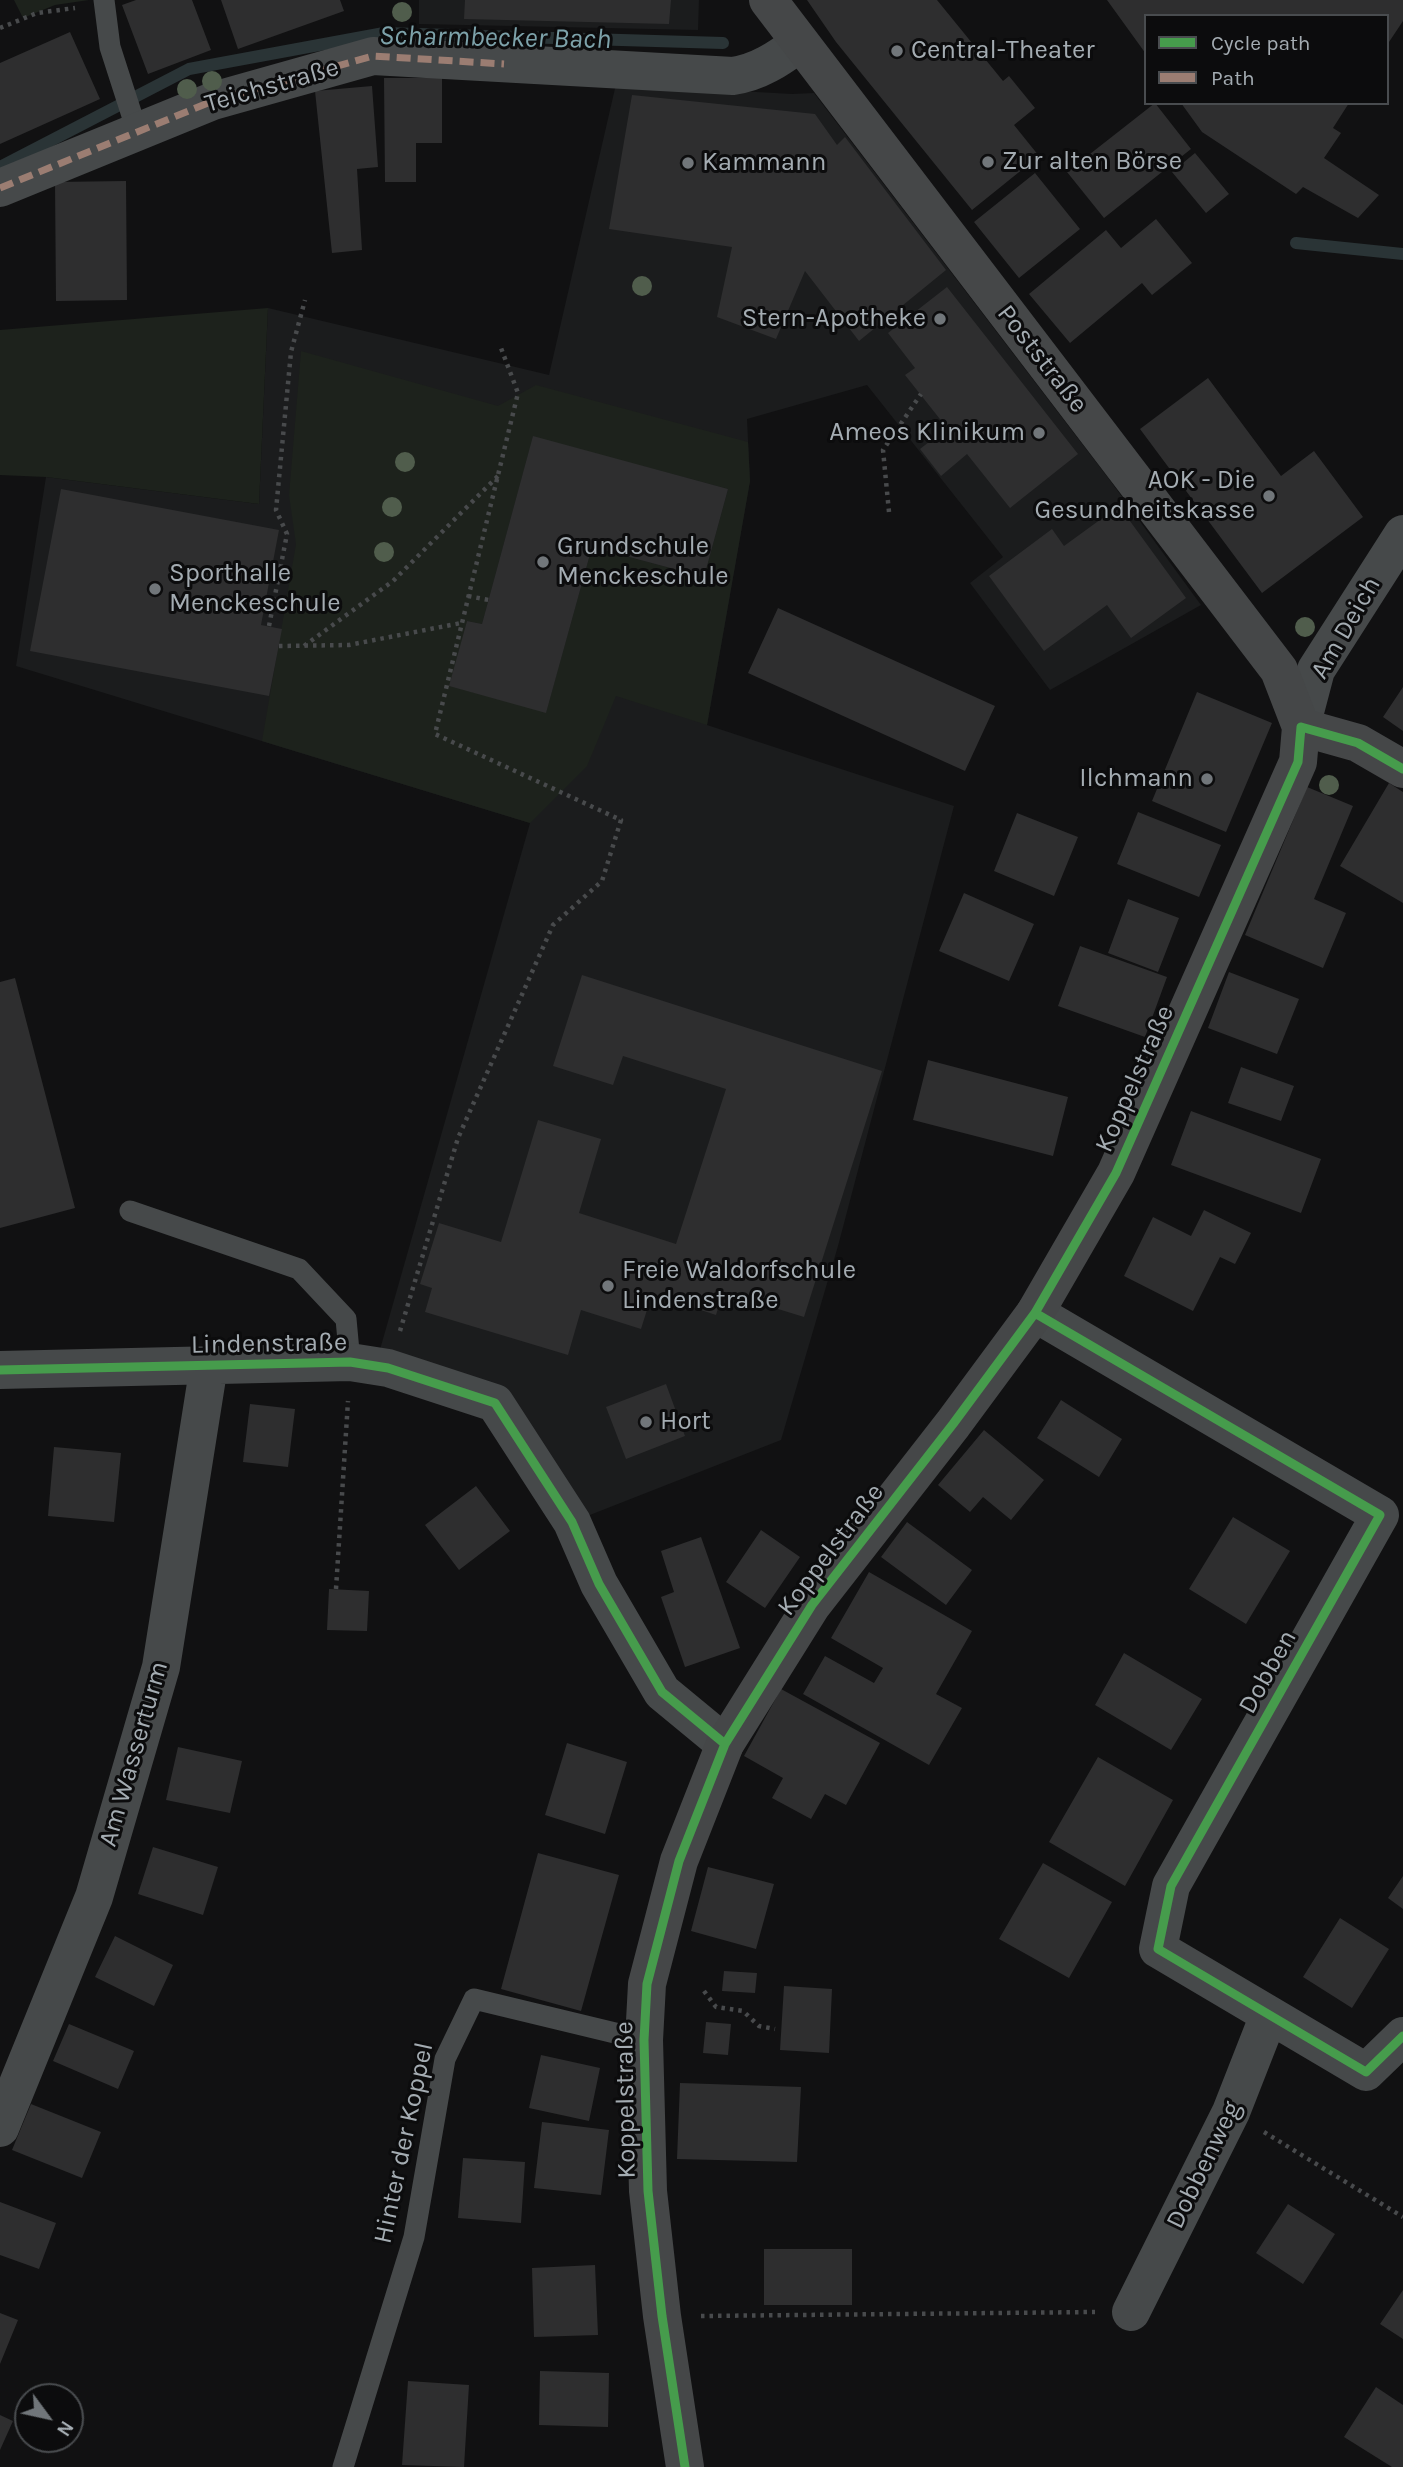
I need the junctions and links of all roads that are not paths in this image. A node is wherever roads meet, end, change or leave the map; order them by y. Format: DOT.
graph roads {
  1 [pos="768,0"];
  2 [pos="104,2"];
  3 [pos="800,43"];
  4 [pos="131,109"];
  5 [pos="0,188"];
  6 [pos="1403,534"];
  7 [pos="1301,727"];
  8 [pos="1403,769"];
  9 [pos="130,1211"];
  10 [pos="1035,1313"];
  11 [pos="350,1362"];
  12 [pos="209,1365"];
  13 [pos="0,1370"];
  14 [pos="725,1744"];
  15 [pos="1269,2015"];
  16 [pos="1403,2036"];
  17 [pos="644,2040"];
  18 [pos="3,2111"];
  19 [pos="1131,2312"];
  20 [pos="343,2467"];
  21 [pos="685,2467"];
  1 -- 3 [label="street, Poststraße"];
  2 -- 4 [label="lane"];
  3 -- 4 [label="street, Teichstraße"];
  3 -- 7 [label="street, Poststraße"];
  4 -- 5 [label="street, Teichstraße"];
  6 -- 7 [label="street, Am Deich"];
  7 -- 8 [label="street"];
  7 -- 10 [label="street, Koppelstraße"];
  9 -- 11 [label="lane"];
  10 -- 14 [label="street, Koppelstraße"];
  10 -- 15 [label="street, Dobben"];
  11 -- 12 [label="street, Lindenstraße"];
  11 -- 14 [label="street, Lindenstraße"];
  12 -- 13 [label="street, Lindenstraße"];
  12 -- 18 [label="street, Am Wasserturm"];
  14 -- 17 [label="street, Koppelstraße"];
  15 -- 16 [label="street, Dobben"];
  15 -- 19 [label="street, Dobbenweg"];
  17 -- 20 [label="lane, Hinter der Koppel"];
  17 -- 21 [label="street, Koppelstraße"];
}
